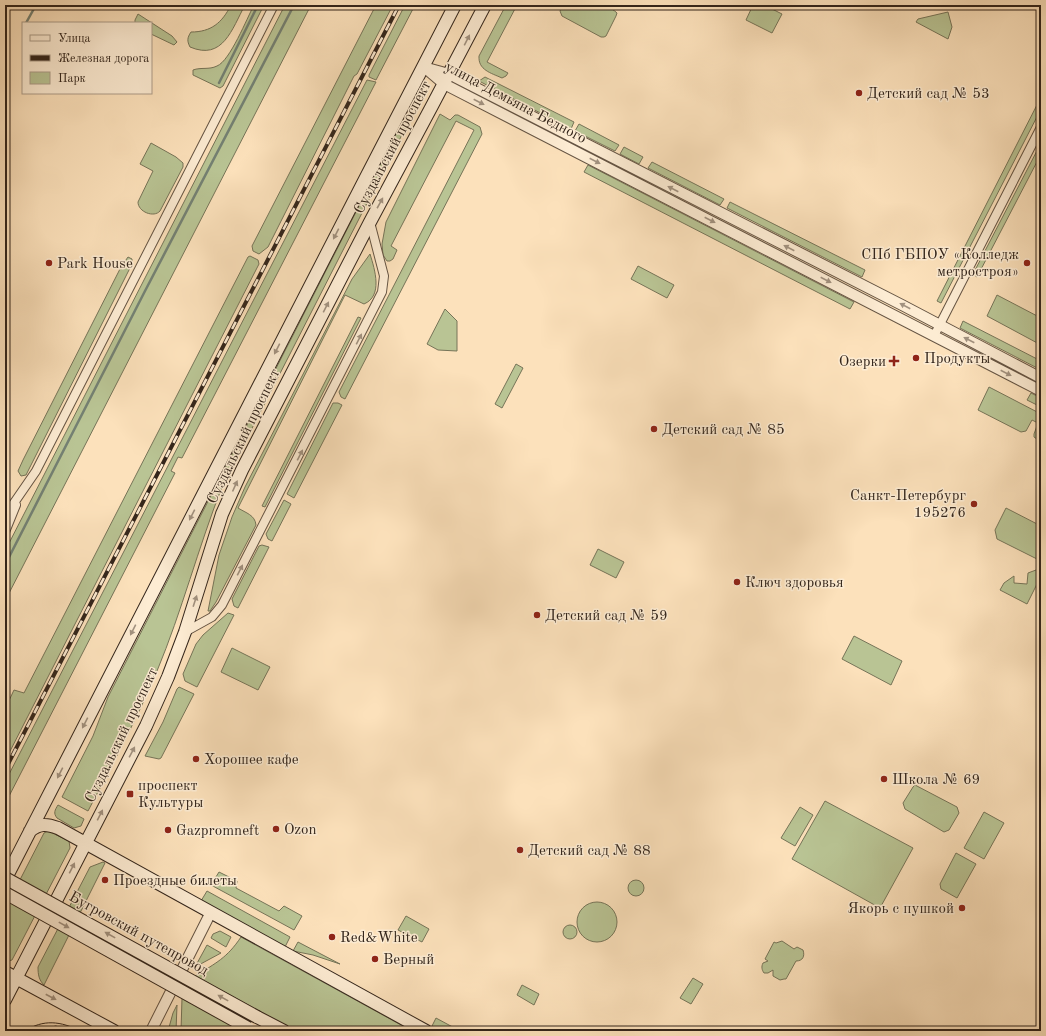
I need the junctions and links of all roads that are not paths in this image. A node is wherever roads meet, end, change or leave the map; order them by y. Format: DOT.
graph roads {
  1 [pos="274,5"];
  2 [pos="455,5"];
  3 [pos="484,5"];
  4 [pos="424,67"];
  5 [pos="446,79"];
  6 [pos="1041,127"];
  7 [pos="370,222"];
  8 [pos="939,325"];
  9 [pos="934,336"];
  10 [pos="1041,378"];
  11 [pos="1041,391"];
  12 [pos="21,494"];
  13 [pos="5,516"];
  14 [pos="5,532"];
  15 [pos="185,632"];
  16 [pos="30,831"];
  17 [pos="85,842"];
  18 [pos="5,879"];
  19 [pos="5,893"];
  20 [pos="211,912"];
  21 [pos="5,972"];
  22 [pos="16,978"];
  23 [pos="5,1000"];
  24 [pos="251,1029"];
  25 [pos="114,1031"];
  26 [pos="151,1031"];
  27 [pos="284,1031"];
  28 [pos="426,1031"];
  1 -- 12 [label="street"];
  2 -- 4 [label="main road, Суздальский проспект"];
  5 -- 3 [label="main road, Суздальский проспект, one-way"];
  4 -- 5 [label="street, улица Демьяна Бедного"];
  4 -- 16 [label="main road, Суздальский проспект, one-way"];
  7 -- 5 [label="main road, Суздальский проспект, one-way"];
  8 -- 5 [label="street, улица Демьяна Бедного, one-way"];
  5 -- 9 [label="street, улица Демьяна Бедного, one-way"];
  6 -- 8 [label="street"];
  15 -- 7 [label="main road, Суздальский проспект, one-way"];
  15 -- 7 [label="street, one-way"];
  8 -- 9 [label="street"];
  10 -- 8 [label="street, улица Демьяна Бедного, one-way"];
  9 -- 11 [label="street, улица Демьяна Бедного, one-way"];
  12 -- 13 [label="street"];
  12 -- 14 [label="street"];
  17 -- 15 [label="main road, Суздальский проспект, one-way"];
  16 -- 17 [label="main road"];
  16 -- 18 [label="main road, Суздальский проспект"];
  17 -- 20 [label="main road"];
  22 -- 17 [label="main road, Суздальский проспект, one-way"];
  27 -- 18 [label="main road, Бугровский путепровод, one-way, bridge"];
  19 -- 24 [label="main road, Бугровский путепровод, one-way, bridge"];
  20 -- 26 [label="street"];
  20 -- 28 [label="main road"];
  21 -- 22 [label="main road"];
  22 -- 23 [label="main road, Суздальский проспект"];
  22 -- 25 [label="main road, one-way"];
}
